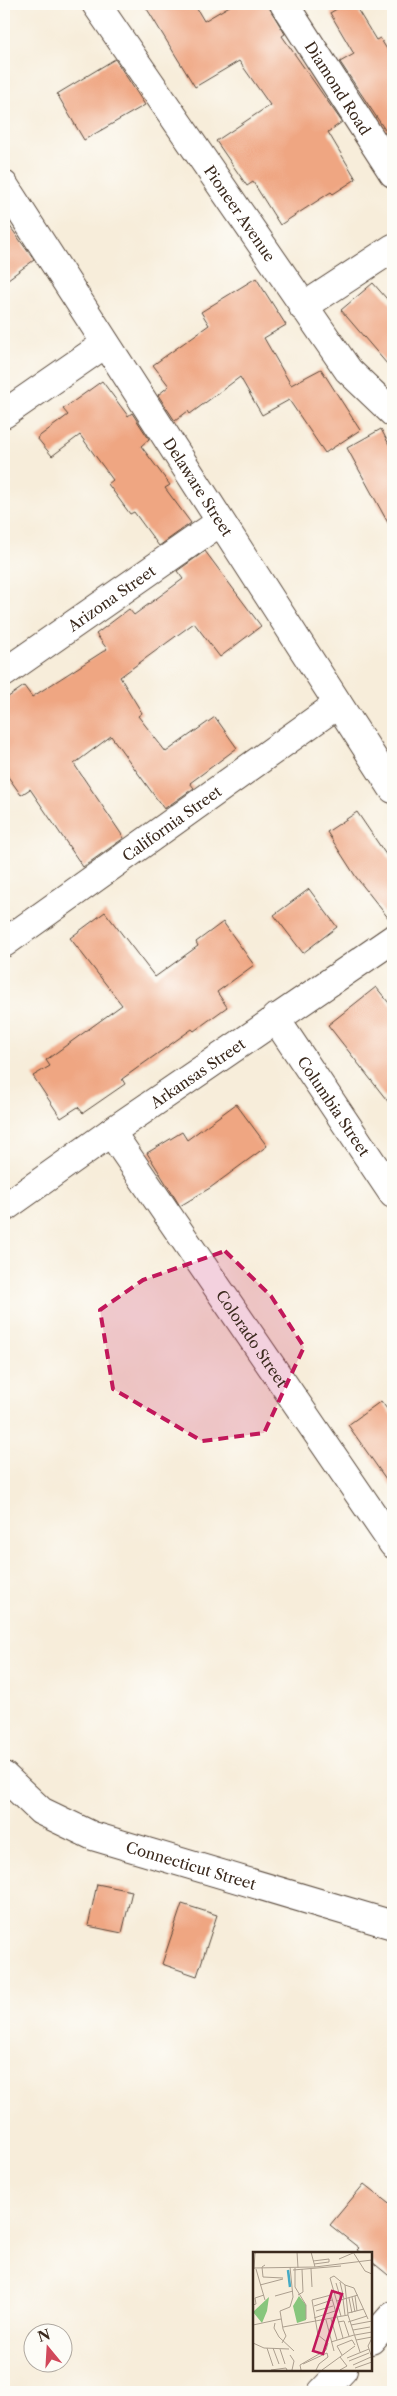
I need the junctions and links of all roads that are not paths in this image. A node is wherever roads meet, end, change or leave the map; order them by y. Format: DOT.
graph roads {
  1 [pos="96,4"];
  2 [pos="284,4"];
  3 [pos="393,173"];
  4 [pos="4,184"];
  5 [pos="393,248"];
  6 [pos="303,307"];
  7 [pos="105,344"];
  8 [pos="393,413"];
  9 [pos="4,414"];
  10 [pos="220,522"];
  11 [pos="4,673"];
  12 [pos="338,704"];
  13 [pos="393,789"];
  14 [pos="393,940"];
  15 [pos="4,943"];
  16 [pos="275,1018"];
  17 [pos="111,1132"];
  18 [pos="393,1194"];
  19 [pos="4,1208"];
  20 [pos="393,1544"];
  21 [pos="4,1776"];
  22 [pos="393,1926"];
  23 [pos="393,2315"];
  24 [pos="372,2339"];
  25 [pos="342,2371"];
  26 [pos="322,2392"];
  1 -- 6 [label="street, Pioneer Avenue"];
  2 -- 3 [label="street, Diamond Road"];
  4 -- 7 [label="street, Delaware Street"];
  5 -- 6 [label="street"];
  6 -- 8 [label="street, Pioneer Avenue"];
  7 -- 9 [label="street"];
  7 -- 10 [label="street, Delaware Street"];
  10 -- 11 [label="street, Arizona Street"];
  10 -- 12 [label="street, Delaware Street"];
  12 -- 13 [label="street, Delaware Street"];
  12 -- 15 [label="street, California Street"];
  14 -- 16 [label="street, Arkansas Street"];
  16 -- 17 [label="street, Arkansas Street"];
  16 -- 18 [label="street, Columbia Street"];
  17 -- 19 [label="street, Arkansas Street"];
  17 -- 20 [label="street, Colorado Street"];
  21 -- 22 [label="street, Connecticut Street"];
  23 -- 24 [label="street"];
  25 -- 26 [label="street"];
}
